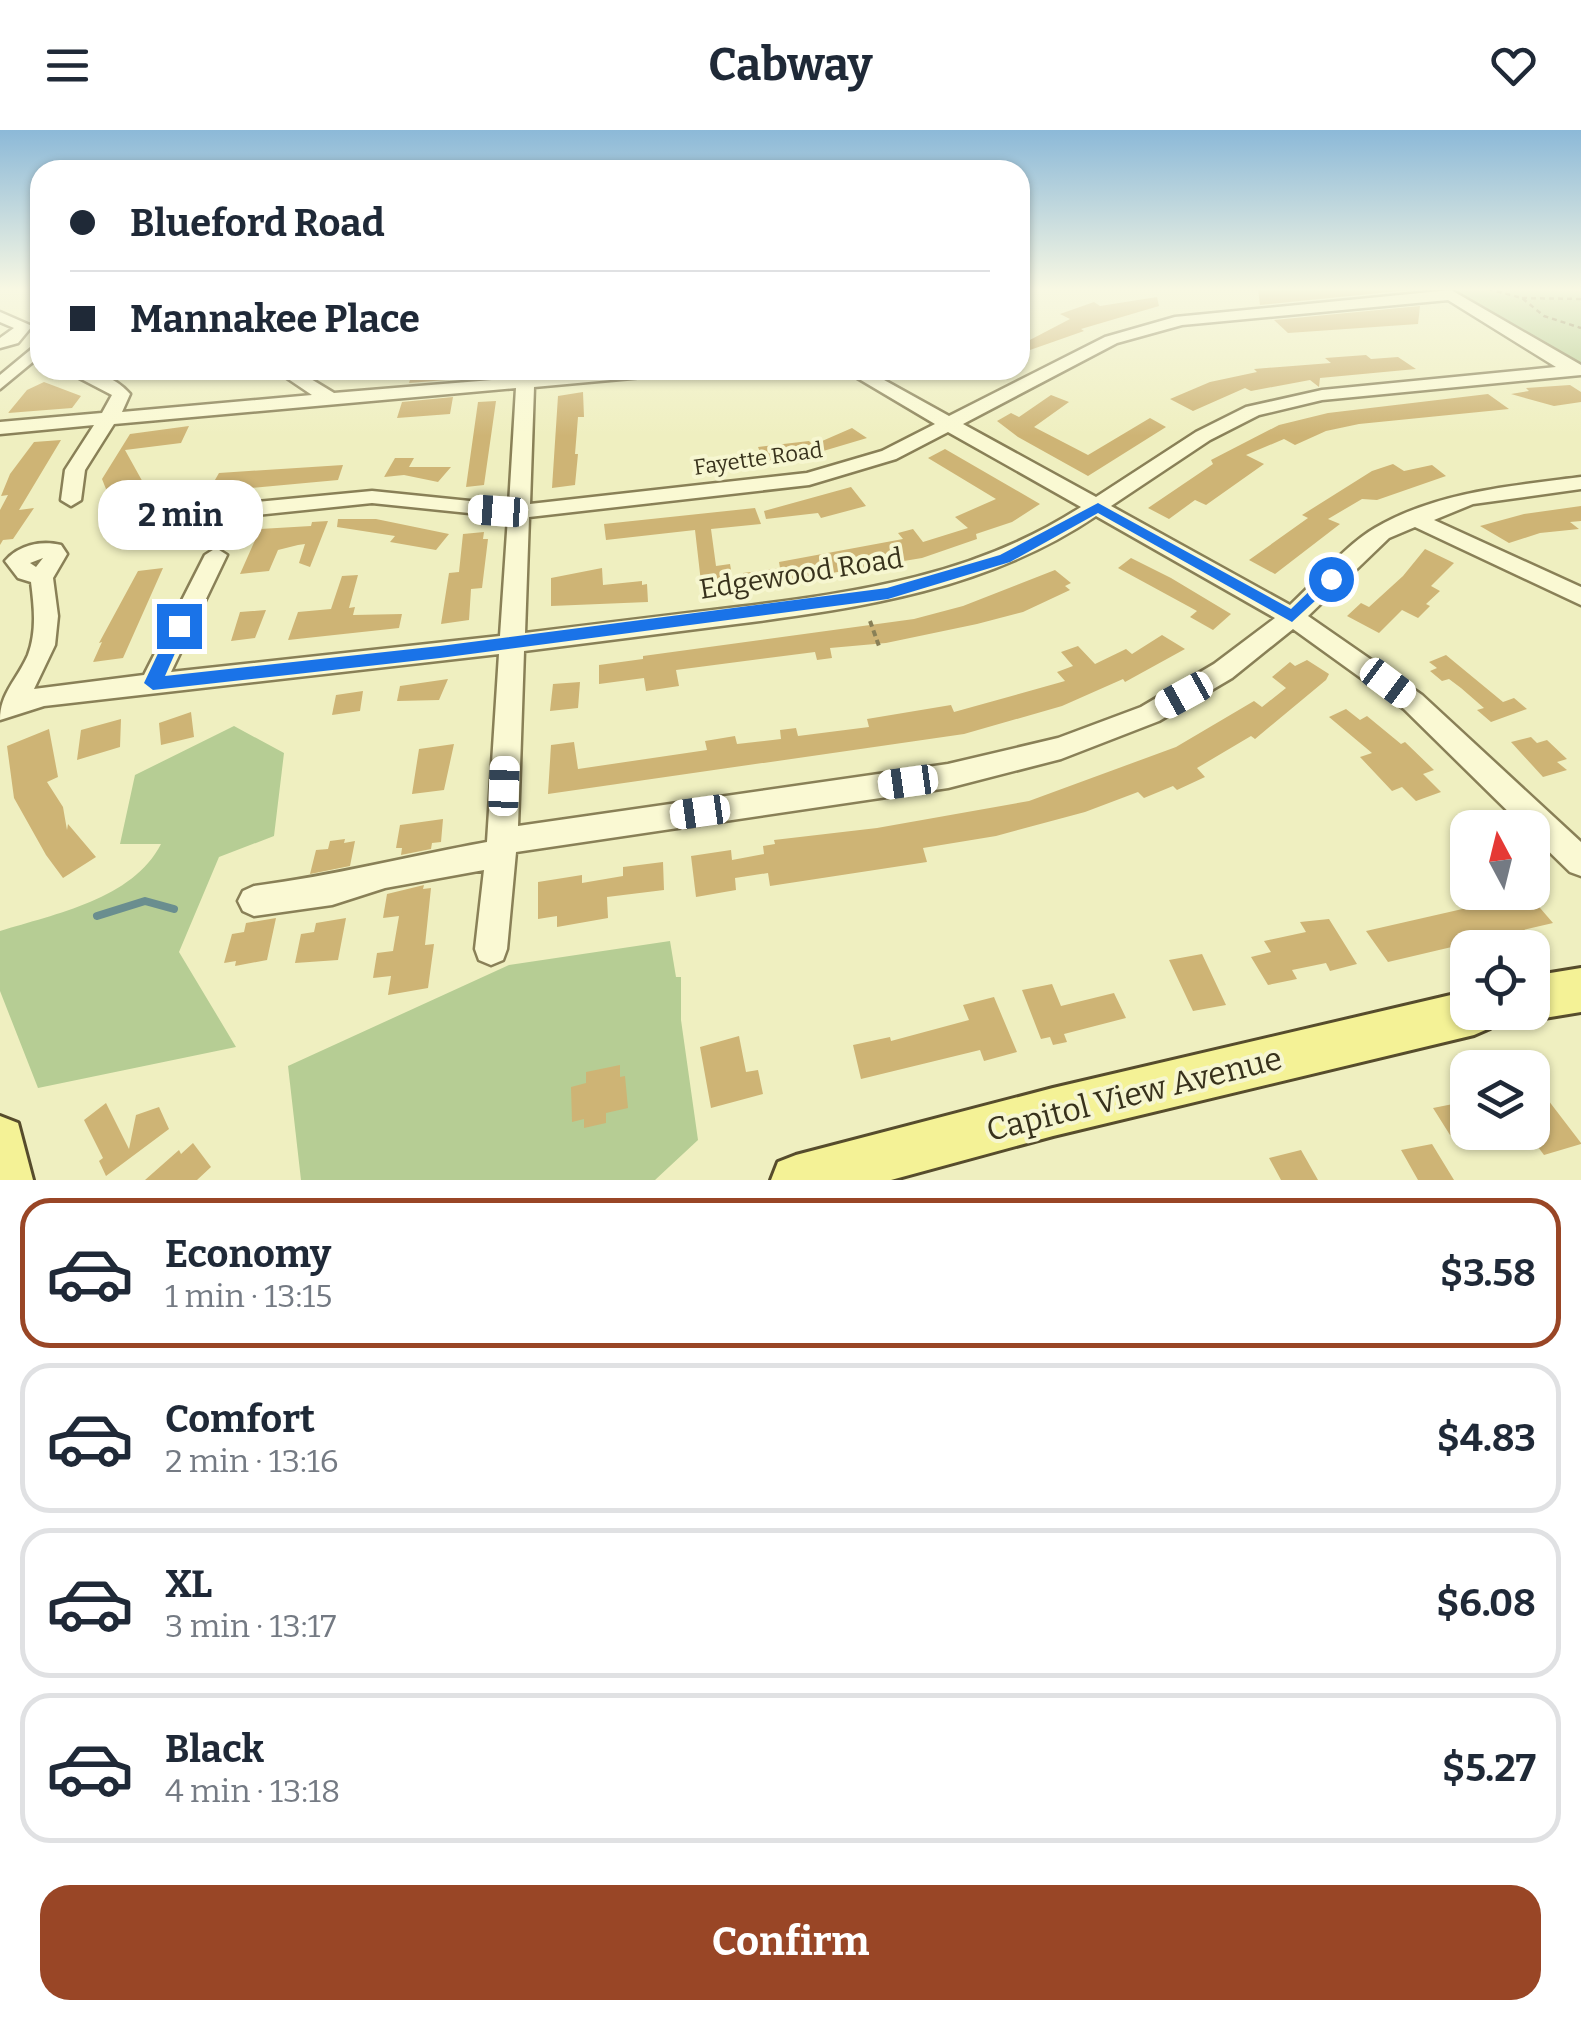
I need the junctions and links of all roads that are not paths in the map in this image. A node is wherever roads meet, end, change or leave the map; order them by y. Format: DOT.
graph roads {
  1 [pos="1119,338"];
  2 [pos="1523,338"];
  3 [pos="6,342"];
  4 [pos="29,356"];
  5 [pos="1577,371"];
  6 [pos="97,380"];
  7 [pos="300,380"];
  8 [pos="492,380"];
  9 [pos="526,380"];
  10 [pos="870,380"];
  11 [pos="0,384"];
  12 [pos="330,399"];
  13 [pos="108,420"];
  14 [pos="949,424"];
  15 [pos="2,429"];
  16 [pos="1581,483"];
  17 [pos="71,500"];
  18 [pos="1098,508"];
  19 [pos="518,512"];
  20 [pos="161,518"];
  21 [pos="1413,518"];
  22 [pos="216,555"];
  23 [pos="41,576"];
  24 [pos="1581,596"];
  25 [pos="1292,617"];
  26 [pos="509,642"];
  27 [pos="153,683"];
  28 [pos="7,707"];
  29 [pos="501,847"];
  30 [pos="1581,862"];
  31 [pos="254,901"];
  32 [pos="491,949"];
  33 [pos="1581,990"];
  34 [pos="1550,995"];
  35 [pos="1450,1018"];
  36 [pos="0,1141"];
  37 [pos="8,1180"];
  38 [pos="796,1180"];
  1 -- 14 [label="street, Fayette Road"];
  2 -- 5 [label="street, Fayette Road"];
  3 -- 4 [label="street"];
  4 -- 11 [label="street"];
  5 -- 18 [label="street, Edgewood Road"];
  6 -- 13 [label="street"];
  7 -- 12 [label="street"];
  8 -- 12 [label="street"];
  9 -- 19 [label="street"];
  10 -- 14 [label="street"];
  12 -- 13 [label="street"];
  13 -- 15 [label="street"];
  13 -- 17 [label="street"];
  14 -- 18 [label="street"];
  14 -- 19 [label="street, Fayette Road"];
  16 -- 21 [label="street"];
  18 -- 25 [label="street"];
  18 -- 26 [label="street, Edgewood Road"];
  19 -- 20 [label="street, Fayette Road"];
  19 -- 26 [label="street"];
  21 -- 24 [label="street"];
  21 -- 25 [label="street"];
  22 -- 27 [label="street"];
  23 -- 28 [label="street"];
  25 -- 29 [label="street"];
  25 -- 30 [label="street"];
  26 -- 27 [label="street, Edgewood Road"];
  26 -- 29 [label="street"];
  27 -- 28 [label="street, Edgewood Road"];
  29 -- 31 [label="street"];
  29 -- 32 [label="street"];
  33 -- 34 [label="main road"];
  35 -- 38 [label="main road, Capitol View Avenue"];
  36 -- 37 [label="main road"];
}
